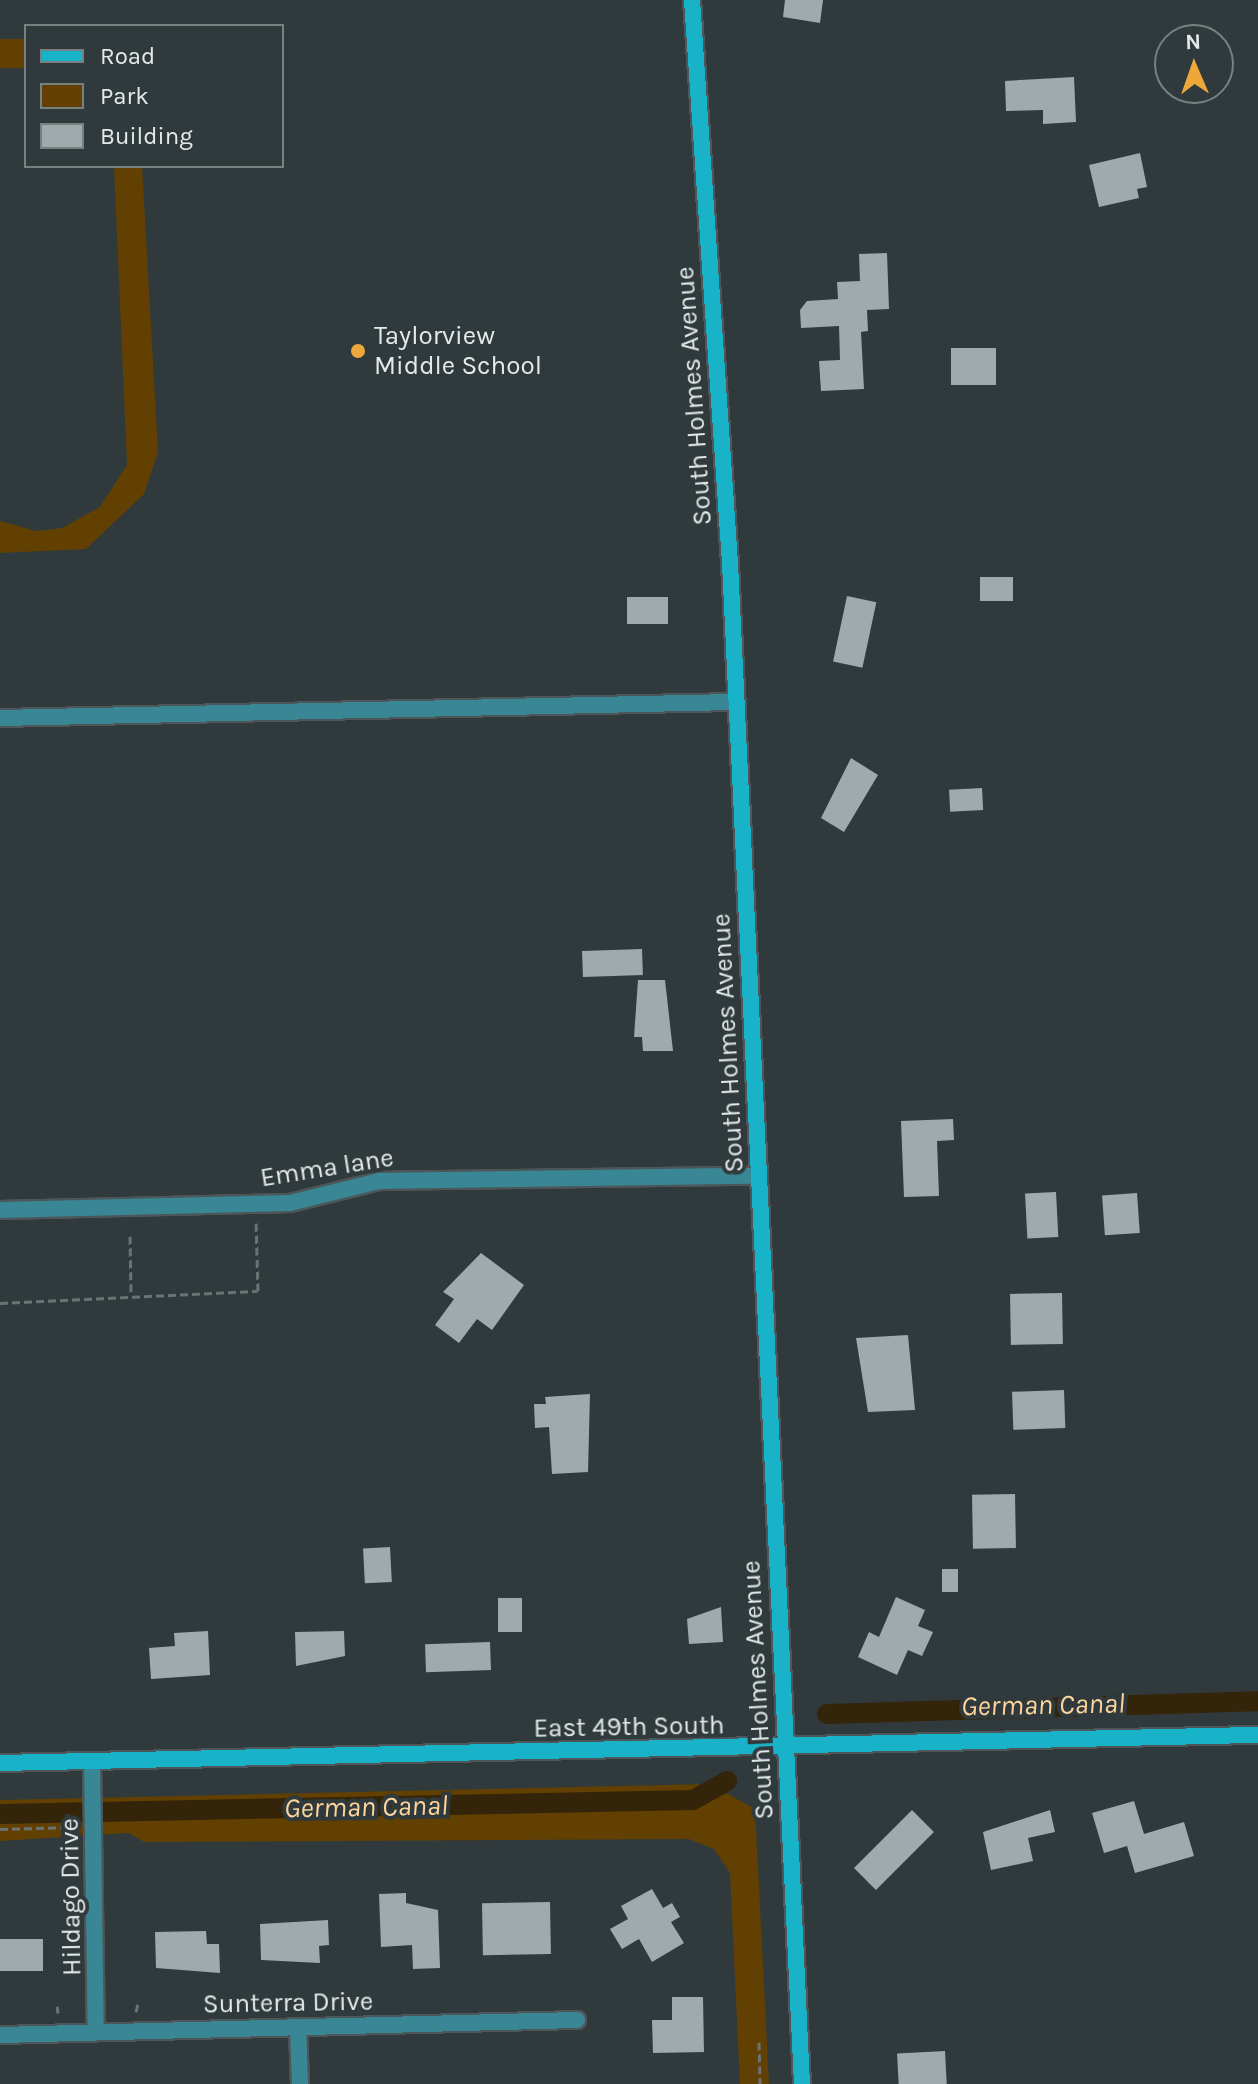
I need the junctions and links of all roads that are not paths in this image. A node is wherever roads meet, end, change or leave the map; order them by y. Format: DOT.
graph roads {
  1 [pos="692,0"];
  2 [pos="736,702"];
  3 [pos="0,718"];
  4 [pos="758,1176"];
  5 [pos="0,1210"];
  6 [pos="1258,1735"];
  7 [pos="784,1747"];
  8 [pos="92,1761"];
  9 [pos="0,1763"];
  10 [pos="577,2020"];
  11 [pos="298,2027"];
  12 [pos="96,2032"];
  13 [pos="0,2035"];
  14 [pos="300,2084"];
  15 [pos="802,2084"];
  1 -- 2 [label="street, South Holmes Avenue"];
  2 -- 3 [label="street"];
  2 -- 4 [label="street, South Holmes Avenue"];
  4 -- 5 [label="street, Emma lane"];
  4 -- 7 [label="street, South Holmes Avenue"];
  6 -- 7 [label="street, East 49th South"];
  7 -- 8 [label="street, East 49th South"];
  7 -- 15 [label="street, South Holmes Avenue"];
  8 -- 9 [label="street, East 49th South"];
  8 -- 12 [label="street, Hildago Drive"];
  10 -- 11 [label="street, Sunterra Drive"];
  11 -- 12 [label="street, Sunterra Drive"];
  11 -- 14 [label="street"];
  12 -- 13 [label="street, Sunterra Drive"];
}
